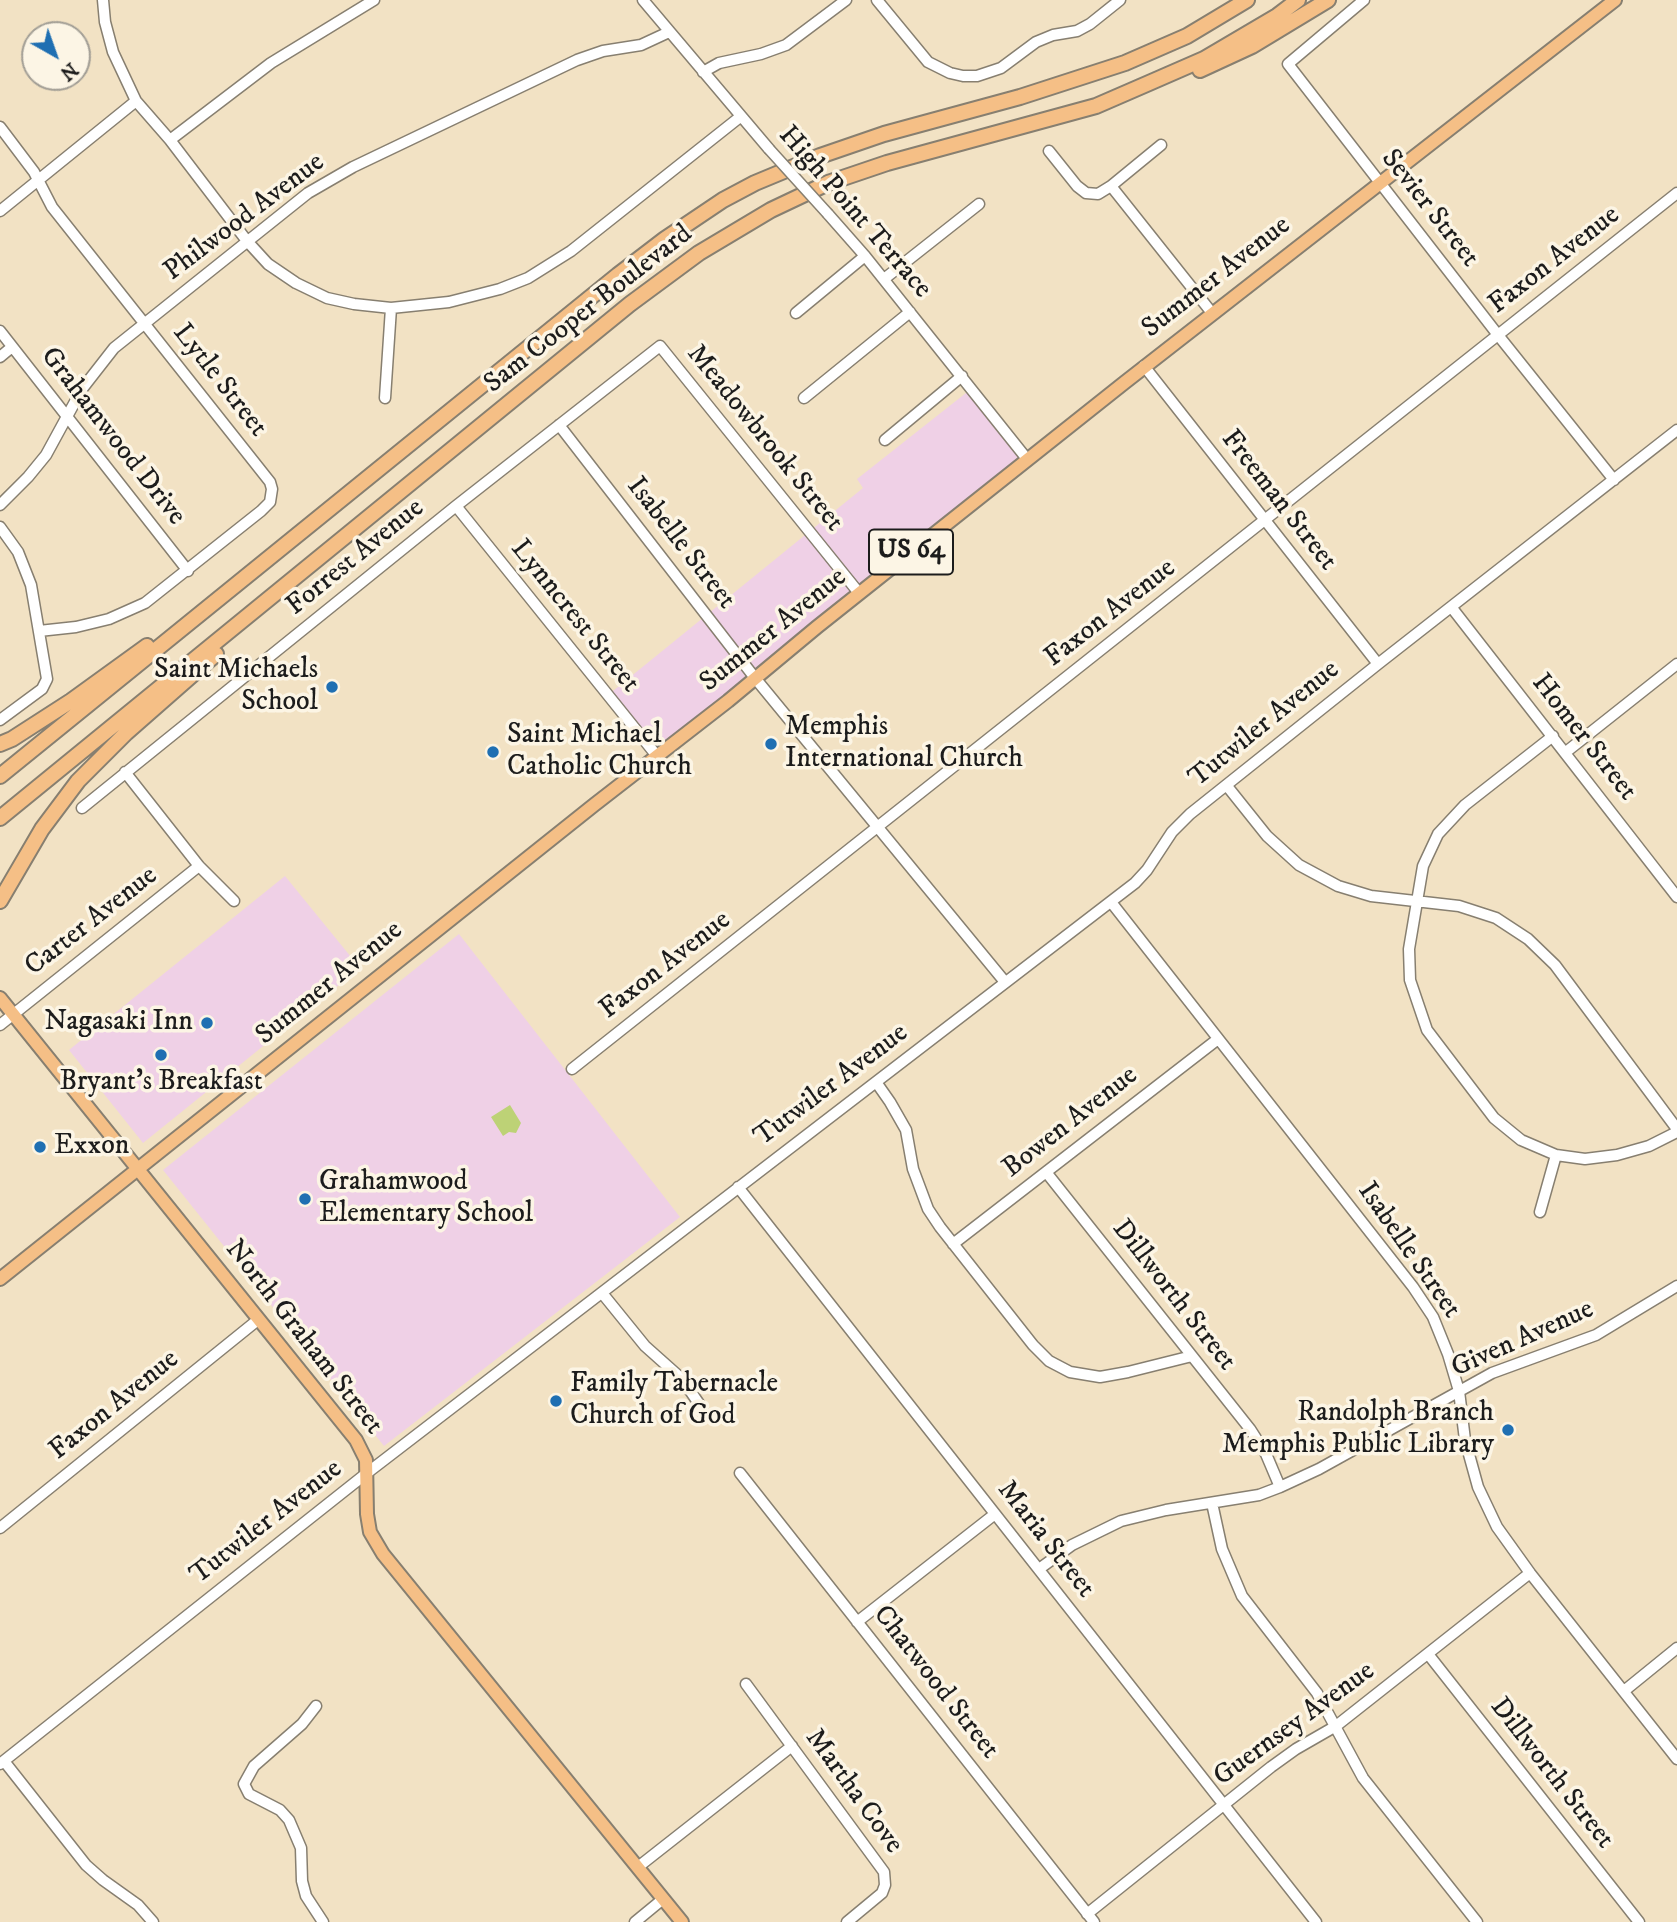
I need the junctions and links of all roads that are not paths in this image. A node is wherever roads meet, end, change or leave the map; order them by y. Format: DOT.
graph roads {
  1 [pos="103,0"];
  2 [pos="374,0"];
  3 [pos="643,0"];
  4 [pos="846,0"];
  5 [pos="877,0"];
  6 [pos="1120,0"];
  7 [pos="1228,0"];
  8 [pos="1247,0"];
  9 [pos="1298,0"];
  10 [pos="1328,0"];
  11 [pos="1364,0"];
  12 [pos="1615,0"];
  13 [pos="669,32"];
  14 [pos="1125,63"];
  15 [pos="703,72"];
  16 [pos="136,101"];
  17 [pos="1096,106"];
  18 [pos="740,117"];
  19 [pos="0,127"];
  20 [pos="170,140"];
  21 [pos="1161,145"];
  22 [pos="1049,151"];
  23 [pos="37,180"];
  24 [pos="1380,182"];
  25 [pos="1111,187"];
  26 [pos="1677,193"];
  27 [pos="979,204"];
  28 [pos="0,211"];
  29 [pos="247,241"];
  30 [pos="865,256"];
  31 [pos="884,279"];
  32 [pos="391,308"];
  33 [pos="910,312"];
  34 [pos="796,313"];
  35 [pos="1212,313"];
  36 [pos="144,323"];
  37 [pos="0,331"];
  38 [pos="1498,335"];
  39 [pos="660,346"];
  40 [pos="12,347"];
  41 [pos="0,357"];
  42 [pos="1144,366"];
  43 [pos="962,376"];
  44 [pos="385,398"];
  45 [pos="804,398"];
  46 [pos="66,417"];
  47 [pos="559,425"];
  48 [pos="1677,430"];
  49 [pos="885,440"];
  50 [pos="1027,459"];
  51 [pos="1614,480"];
  52 [pos="390,500"];
  53 [pos="0,505"];
  54 [pos="456,506"];
  55 [pos="1265,521"];
  56 [pos="0,527"];
  57 [pos="188,571"];
  58 [pos="859,593"];
  59 [pos="1452,608"];
  60 [pos="183,628"];
  61 [pos="39,631"];
  62 [pos="1378,664"];
  63 [pos="1677,664"];
  64 [pos="755,678"];
  65 [pos="0,720"];
  66 [pos="1553,736"];
  67 [pos="0,744"];
  68 [pos="1566,752"];
  69 [pos="657,756"];
  70 [pos="124,772"];
  71 [pos="0,776"];
  72 [pos="1227,786"];
  73 [pos="82,808"];
  74 [pos="0,818"];
  75 [pos="878,828"];
  76 [pos="200,866"];
  77 [pos="1677,896"];
  78 [pos="1417,900"];
  79 [pos="0,901"];
  80 [pos="234,901"];
  81 [pos="1111,902"];
  82 [pos="1005,982"];
  83 [pos="0,998"];
  84 [pos="13,1014"];
  85 [pos="0,1025"];
  86 [pos="1217,1039"];
  87 [pos="572,1069"];
  88 [pos="876,1082"];
  89 [pos="1677,1130"];
  90 [pos="1556,1155"];
  91 [pos="139,1169"];
  92 [pos="1046,1172"];
  93 [pos="738,1187"];
  94 [pos="1540,1212"];
  95 [pos="953,1244"];
  96 [pos="0,1279"];
  97 [pos="1677,1286"];
  98 [pos="602,1293"];
  99 [pos="260,1318"];
  100 [pos="1192,1356"];
  101 [pos="1459,1391"];
  102 [pos="702,1408"];
  103 [pos="367,1473"];
  104 [pos="740,1473"];
  105 [pos="1280,1487"];
  106 [pos="1212,1503"];
  107 [pos="995,1514"];
  108 [pos="0,1528"];
  109 [pos="1039,1569"];
  110 [pos="1530,1573"];
  111 [pos="857,1622"];
  112 [pos="1677,1648"];
  113 [pos="1428,1654"];
  114 [pos="746,1684"];
  115 [pos="1624,1691"];
  116 [pos="316,1706"];
  117 [pos="1336,1726"];
  118 [pos="792,1746"];
  119 [pos="1677,1759"];
  120 [pos="2,1762"];
  121 [pos="1223,1805"];
  122 [pos="638,1867"];
  123 [pos="663,1899"];
  124 [pos="1090,1918"];
  125 [pos="153,1922"];
  126 [pos="323,1922"];
  127 [pos="635,1922"];
  128 [pos="682,1922"];
  129 [pos="847,1922"];
  130 [pos="1316,1922"];
  131 [pos="1477,1922"];
  132 [pos="1639,1922"];
  1 -- 16 [label="street"];
  2 -- 20 [label="street"];
  3 -- 13 [label="street, High Point Terrace"];
  4 -- 15 [label="street"];
  5 -- 6 [label="street"];
  7 -- 14 [label="highway"];
  8 -- 14 [label="highway, Sam Cooper Boulevard"];
  9 -- 17 [label="highway, Sam Cooper Boulevard"];
  10 -- 17 [label="highway"];
  11 -- 24 [label="street, Sevier Street"];
  12 -- 24 [label="main road, Summer Avenue / US 64"];
  13 -- 15 [label="street, High Point Terrace"];
  13 -- 29 [label="street, Philwood Avenue"];
  14 -- 60 [label="highway, Sam Cooper Boulevard"];
  15 -- 18 [label="street, High Point Terrace"];
  16 -- 20 [label="street"];
  16 -- 23 [label="street"];
  17 -- 52 [label="highway, Sam Cooper Boulevard"];
  18 -- 30 [label="street, High Point Terrace, bridge"];
  18 -- 32 [label="street"];
  19 -- 23 [label="street, Lytle Street"];
  20 -- 29 [label="street"];
  21 -- 25 [label="street"];
  22 -- 25 [label="street"];
  23 -- 28 [label="street"];
  23 -- 36 [label="street, Lytle Street"];
  24 -- 35 [label="main road, Summer Avenue / US 64"];
  24 -- 38 [label="street, Sevier Street"];
  25 -- 35 [label="street"];
  26 -- 38 [label="street, Faxon Avenue"];
  27 -- 31 [label="street"];
  29 -- 32 [label="street"];
  29 -- 36 [label="street, Philwood Avenue"];
  30 -- 31 [label="street, High Point Terrace"];
  30 -- 34 [label="street"];
  31 -- 33 [label="street, High Point Terrace"];
  32 -- 44 [label="street"];
  33 -- 43 [label="street, High Point Terrace"];
  33 -- 45 [label="street"];
  35 -- 42 [label="main road, Summer Avenue / US 64"];
  36 -- 46 [label="street, Philwood Avenue"];
  36 -- 57 [label="street, Lytle Street"];
  37 -- 40 [label="street, Grahamwood Drive"];
  38 -- 51 [label="street, Sevier Street"];
  38 -- 55 [label="street, Faxon Avenue"];
  39 -- 47 [label="street, Forrest Avenue"];
  39 -- 58 [label="street, Meadowbrook Street"];
  40 -- 41 [label="street"];
  40 -- 46 [label="street, Grahamwood Drive"];
  42 -- 50 [label="main road, Summer Avenue / US 64"];
  42 -- 55 [label="street, Freeman Street"];
  43 -- 49 [label="street"];
  43 -- 50 [label="street, High Point Terrace"];
  46 -- 53 [label="street, Philwood Avenue"];
  46 -- 57 [label="street, Grahamwood Drive"];
  47 -- 54 [label="street, Forrest Avenue"];
  47 -- 64 [label="street, Isabelle Street"];
  48 -- 51 [label="street, Tutwiler Avenue"];
  50 -- 58 [label="main road, Summer Avenue / US 64"];
  51 -- 59 [label="street, Tutwiler Avenue"];
  52 -- 74 [label="highway, Sam Cooper Boulevard"];
  52 -- 79 [label="highway"];
  54 -- 69 [label="street, Lynncrest Street"];
  54 -- 70 [label="street, Forrest Avenue"];
  55 -- 62 [label="street, Freeman Street"];
  55 -- 75 [label="street, Faxon Avenue"];
  56 -- 61 [label="street"];
  57 -- 61 [label="street"];
  58 -- 64 [label="main road, Summer Avenue / US 64"];
  59 -- 62 [label="street, Tutwiler Avenue"];
  59 -- 66 [label="street, Homer Street"];
  60 -- 67 [label="highway"];
  60 -- 71 [label="highway, Sam Cooper Boulevard"];
  61 -- 65 [label="street"];
  62 -- 72 [label="street, Tutwiler Avenue"];
  63 -- 68 [label="street"];
  64 -- 69 [label="main road, Summer Avenue / US 64"];
  64 -- 75 [label="street, Isabelle Street"];
  66 -- 68 [label="street, Homer Street"];
  66 -- 78 [label="street"];
  68 -- 77 [label="street, Homer Street"];
  69 -- 91 [label="main road, Summer Avenue / US 64"];
  70 -- 73 [label="street, Forrest Avenue"];
  70 -- 76 [label="street"];
  72 -- 78 [label="street"];
  72 -- 81 [label="street, Tutwiler Avenue"];
  75 -- 82 [label="street, Isabelle Street"];
  75 -- 87 [label="street, Faxon Avenue"];
  76 -- 80 [label="street"];
  76 -- 84 [label="street, Carter Avenue"];
  78 -- 89 [label="street"];
  78 -- 90 [label="street"];
  81 -- 82 [label="street, Tutwiler Avenue"];
  81 -- 86 [label="street, Isabelle Street"];
  82 -- 88 [label="street, Tutwiler Avenue"];
  83 -- 84 [label="main road, North Graham Street"];
  84 -- 85 [label="street, Carter Avenue"];
  84 -- 91 [label="main road, North Graham Street"];
  86 -- 92 [label="street, Bowen Avenue"];
  86 -- 101 [label="street, Isabelle Street"];
  88 -- 93 [label="street, Tutwiler Avenue"];
  88 -- 95 [label="street"];
  89 -- 90 [label="street"];
  90 -- 94 [label="street"];
  91 -- 96 [label="main road, Summer Avenue / US 64"];
  91 -- 99 [label="main road, North Graham Street"];
  92 -- 95 [label="street, Bowen Avenue"];
  92 -- 100 [label="street, Dillworth Street"];
  93 -- 98 [label="street, Tutwiler Avenue"];
  93 -- 107 [label="street, Maria Street"];
  95 -- 100 [label="street"];
  97 -- 101 [label="street, Given Avenue"];
  98 -- 102 [label="street"];
  98 -- 103 [label="street, Tutwiler Avenue"];
  99 -- 103 [label="main road, North Graham Street"];
  99 -- 108 [label="street, Faxon Avenue"];
  100 -- 105 [label="street, Dillworth Street"];
  101 -- 105 [label="street, Given Avenue"];
  101 -- 110 [label="street, Isabelle Street"];
  103 -- 120 [label="street, Tutwiler Avenue"];
  103 -- 122 [label="main road, North Graham Street"];
  104 -- 111 [label="street, Chatwood Street"];
  105 -- 106 [label="street, Given Avenue"];
  106 -- 109 [label="street, Given Avenue"];
  106 -- 117 [label="street"];
  107 -- 109 [label="street, Maria Street"];
  107 -- 111 [label="street"];
  109 -- 121 [label="street, Maria Street"];
  110 -- 113 [label="street, Guernsey Avenue"];
  110 -- 115 [label="street, Isabelle Street"];
  111 -- 124 [label="street, Chatwood Street"];
  112 -- 115 [label="street"];
  113 -- 117 [label="street, Guernsey Avenue"];
  113 -- 132 [label="street, Dillworth Street"];
  114 -- 118 [label="street, Martha Cove"];
  115 -- 119 [label="street, Isabelle Street"];
  116 -- 126 [label="street"];
  117 -- 121 [label="street, Guernsey Avenue"];
  117 -- 131 [label="street"];
  118 -- 122 [label="street"];
  118 -- 129 [label="street, Martha Cove"];
  120 -- 125 [label="street"];
  121 -- 124 [label="street, Guernsey Avenue"];
  121 -- 130 [label="street, Maria Street"];
  122 -- 123 [label="main road, North Graham Street"];
  123 -- 127 [label="street"];
  123 -- 128 [label="main road, North Graham Street"];
}
